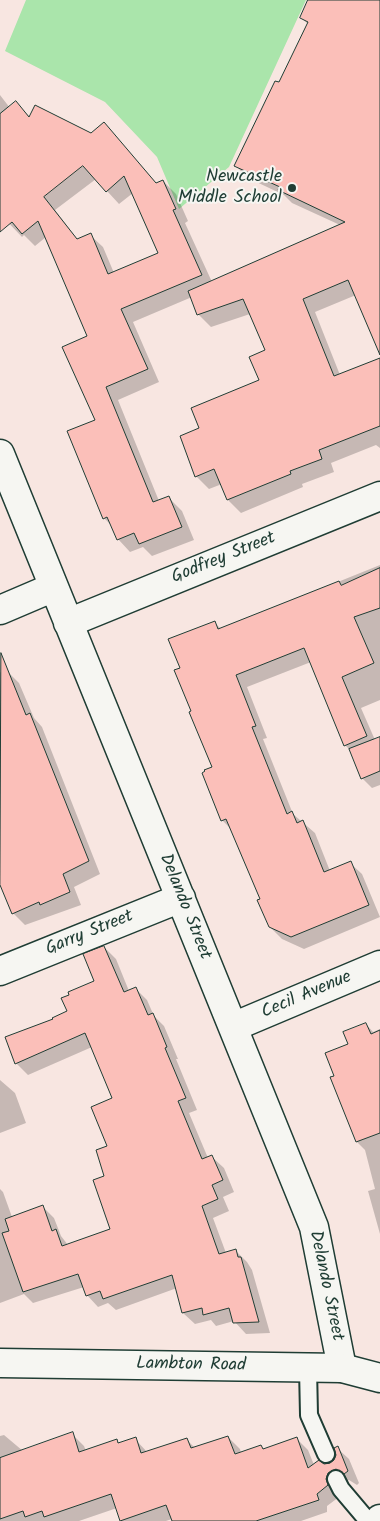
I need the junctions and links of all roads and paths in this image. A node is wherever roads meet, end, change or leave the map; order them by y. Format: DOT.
graph roads {
  1 [pos="0,454"];
  2 [pos="380,496"];
  3 [pos="54,587"];
  4 [pos="0,610"];
  5 [pos="68,623"];
  6 [pos="181,898"];
  7 [pos="380,965"];
  8 [pos="0,970"];
  9 [pos="233,1027"];
  10 [pos="0,1363"];
  11 [pos="308,1368"];
  12 [pos="342,1368"];
  13 [pos="380,1378"];
  14 [pos="326,1454"];
  15 [pos="336,1479"];
  16 [pos="368,1521"];
  1 -- 3 [label="street, Delando Street"];
  2 -- 5 [label="street, Godfrey Street"];
  3 -- 4 [label="street"];
  3 -- 5 [label="street, Delando Street"];
  5 -- 6 [label="street, Delando Street"];
  6 -- 8 [label="street, Garry Street"];
  6 -- 9 [label="street, Delando Street"];
  7 -- 9 [label="street, Cecil Avenue"];
  9 -- 12 [label="street, Delando Street"];
  10 -- 11 [label="street, Lambton Road"];
  11 -- 12 [label="street, Lambton Road"];
  11 -- 14 [label="lane"];
  12 -- 13 [label="street, Lambton Road"];
  15 -- 16 [label="lane"];
}
